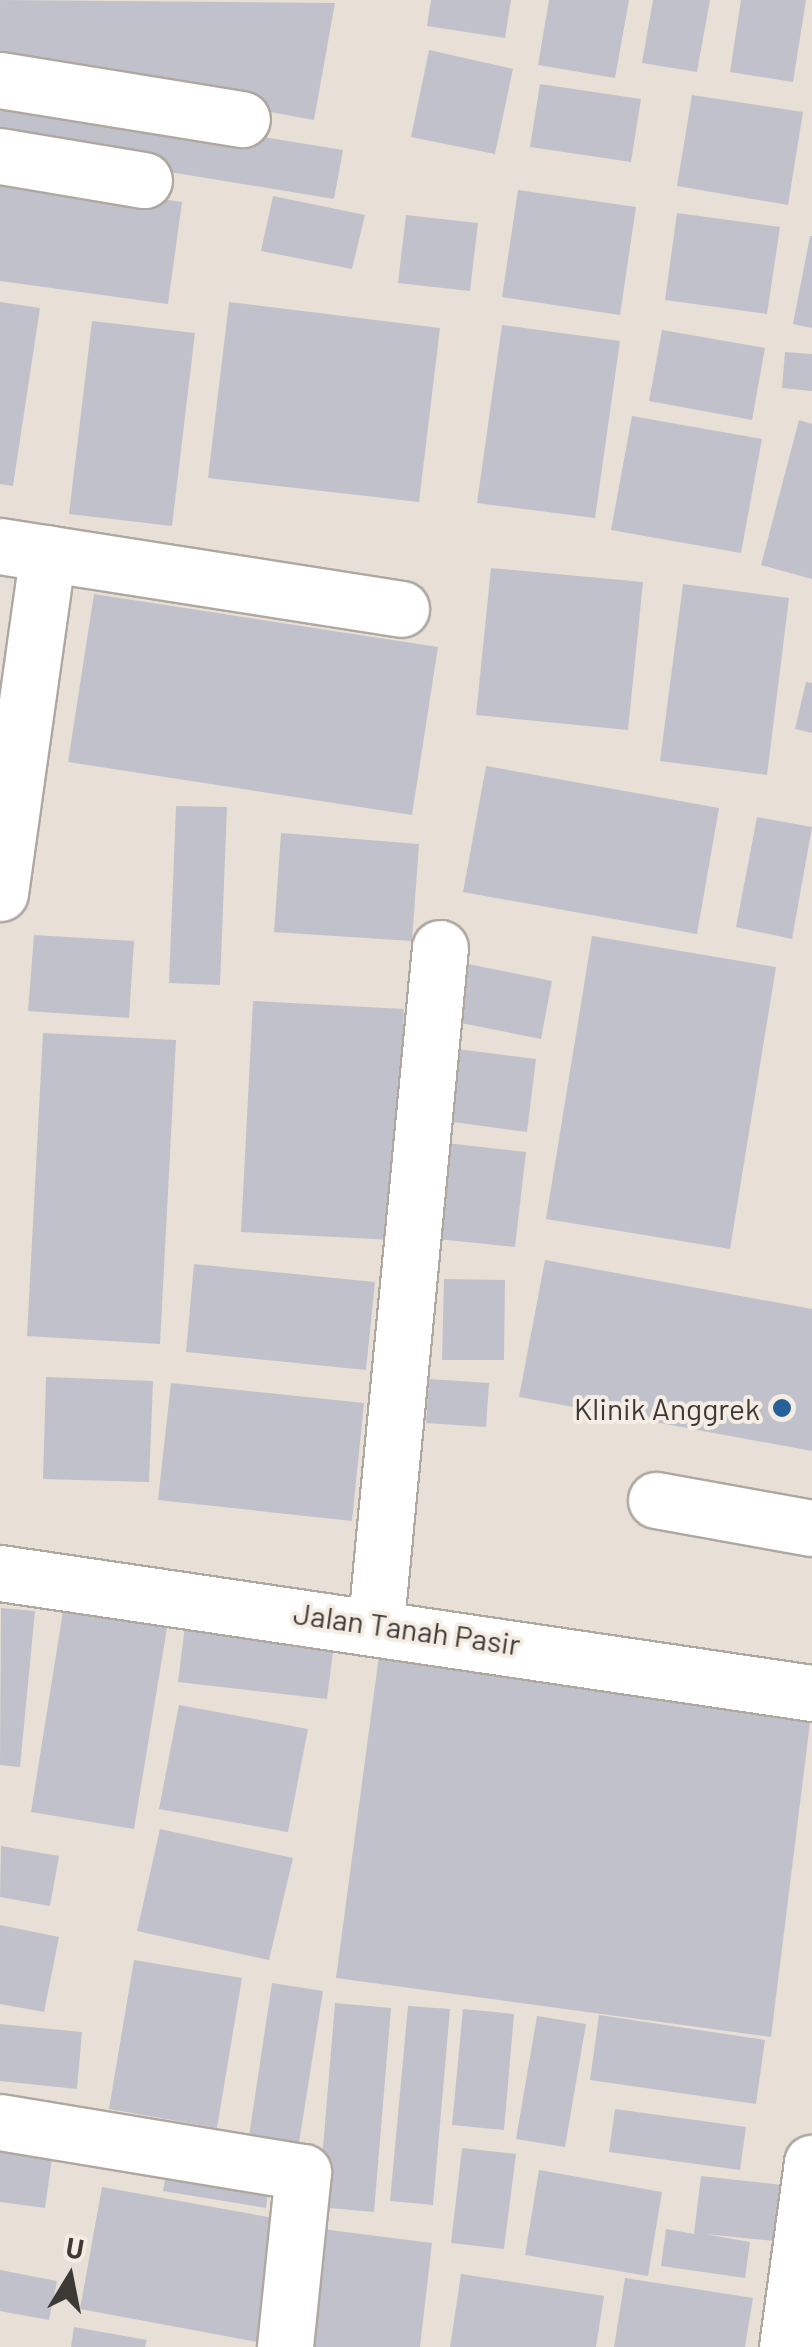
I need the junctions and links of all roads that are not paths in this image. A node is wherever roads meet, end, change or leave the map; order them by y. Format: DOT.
graph roads {
  1 [pos="0,80"];
  2 [pos="242,118"];
  3 [pos="0,156"];
  4 [pos="144,180"];
  5 [pos="24,549"];
  6 [pos="401,609"];
  7 [pos="0,893"];
  8 [pos="440,948"];
  9 [pos="656,1500"];
  10 [pos="812,1528"];
  11 [pos="0,1573"];
  12 [pos="376,1622"];
  13 [pos="812,1693"];
  14 [pos="0,2122"];
  15 [pos="812,2163"];
  16 [pos="285,2347"];
  17 [pos="787,2347"];
  1 -- 2 [label="street"];
  3 -- 4 [label="street"];
  5 -- 6 [label="street"];
  5 -- 7 [label="street"];
  8 -- 12 [label="street"];
  9 -- 10 [label="street"];
  11 -- 12 [label="street, Jalan Tanah Pasir"];
  12 -- 13 [label="street, Jalan Tanah Pasir"];
  14 -- 16 [label="street"];
  15 -- 17 [label="street"];
}
